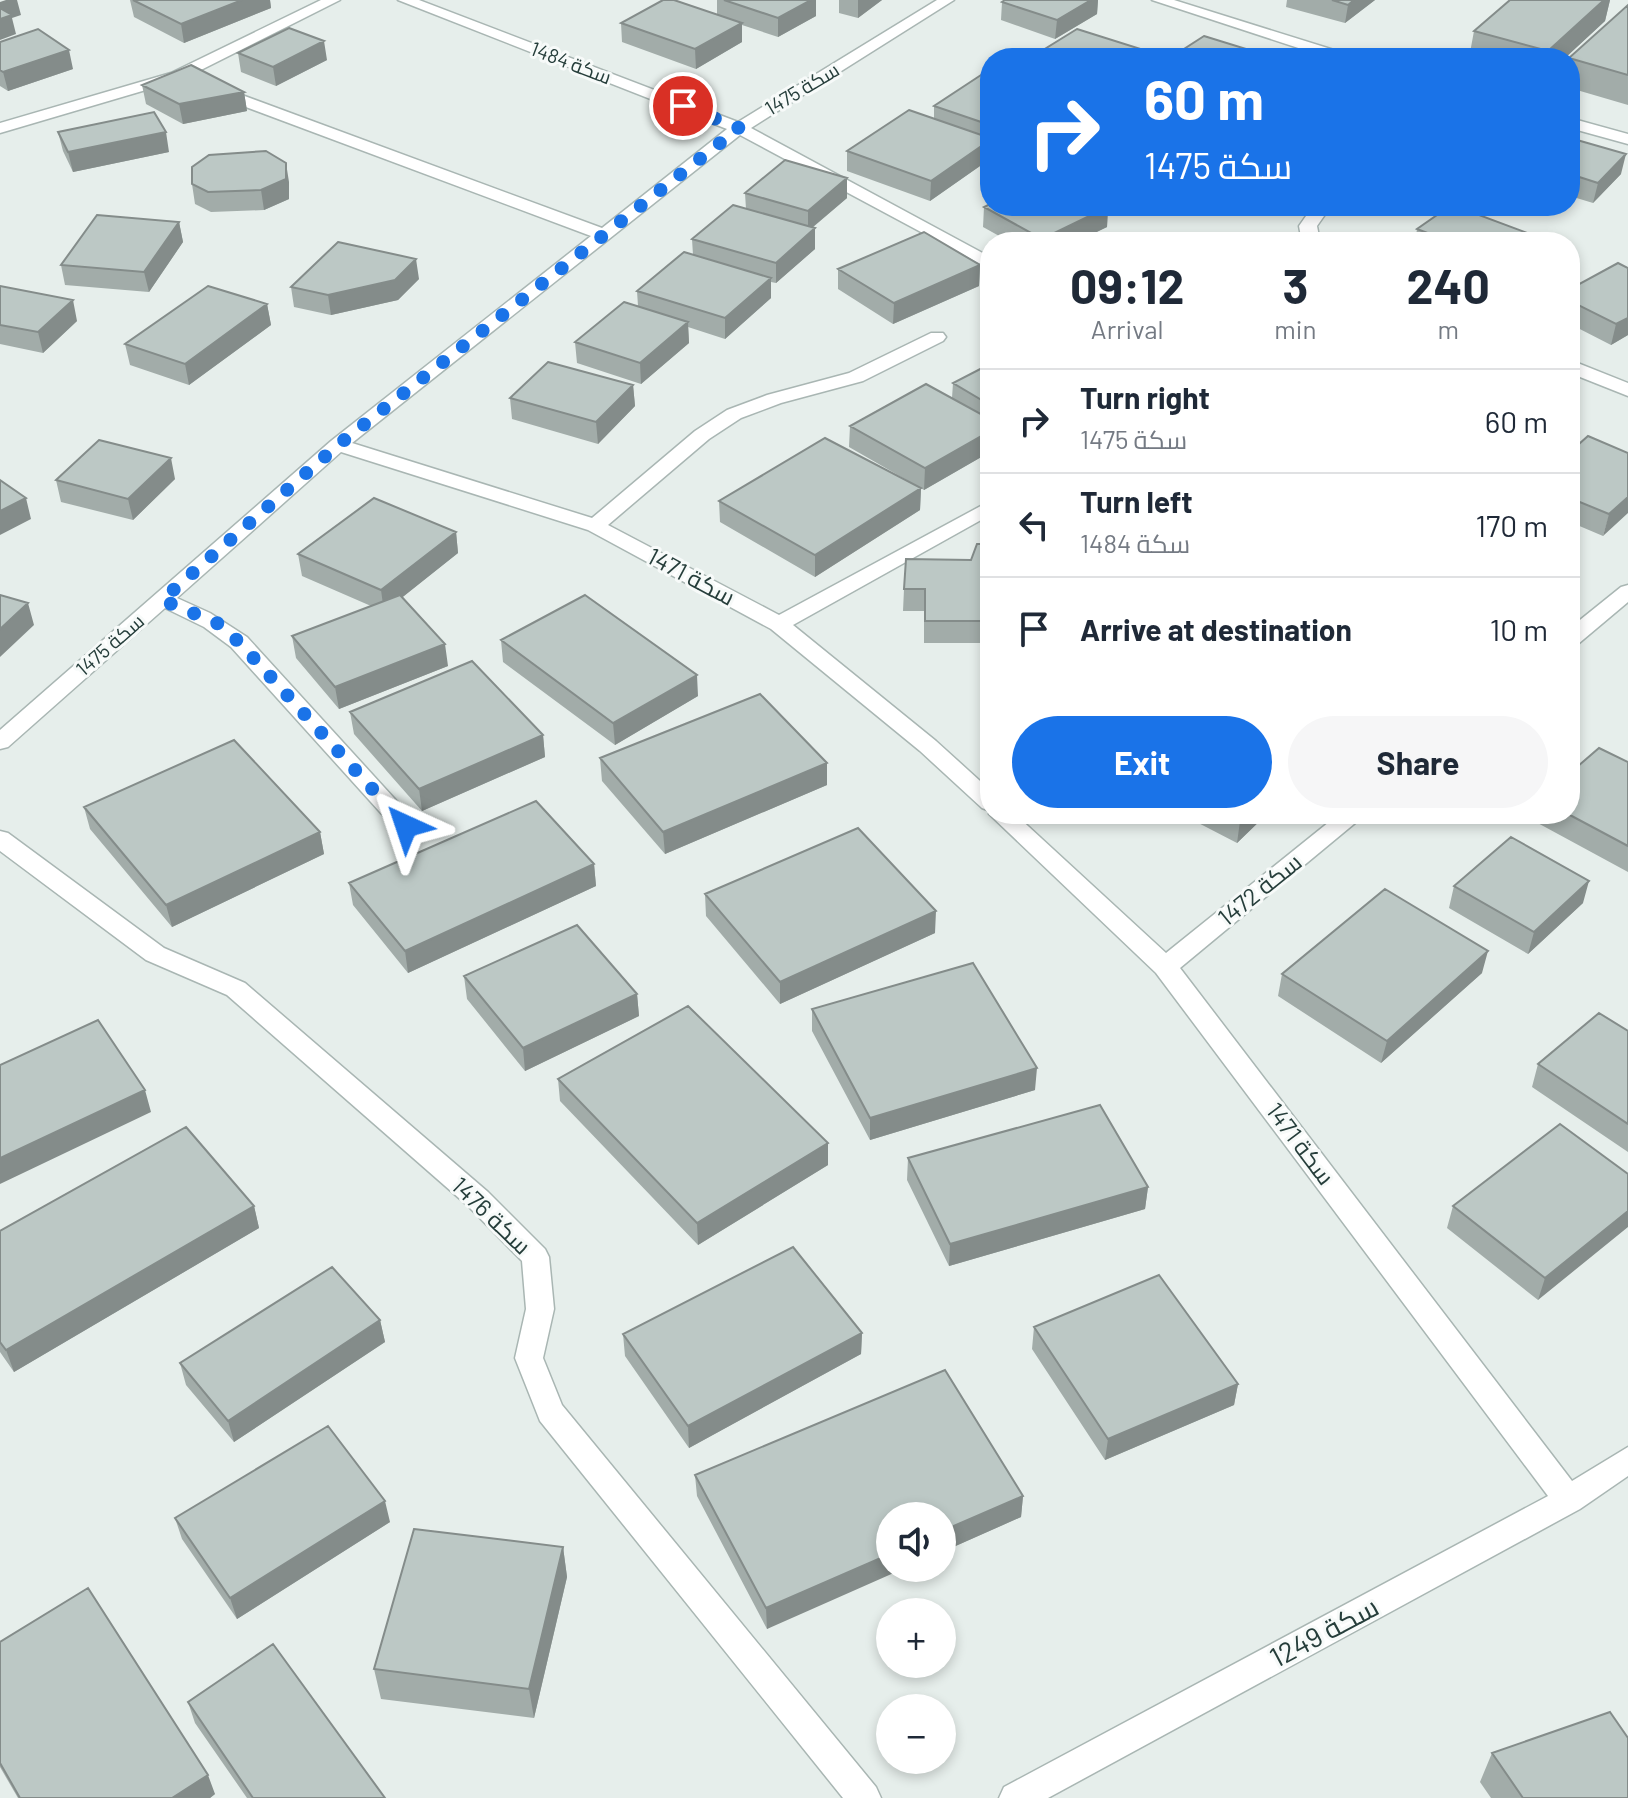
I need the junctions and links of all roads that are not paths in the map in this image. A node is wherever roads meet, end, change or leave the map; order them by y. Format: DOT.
graph roads {
  1 [pos="333,0"];
  2 [pos="405,0"];
  3 [pos="947,0"];
  4 [pos="1159,0"];
  5 [pos="1313,48"];
  6 [pos="177,76"];
  7 [pos="1580,126"];
  8 [pos="0,128"];
  9 [pos="739,128"];
  10 [pos="1628,139"];
  11 [pos="604,235"];
  12 [pos="980,259"];
  13 [pos="937,337"];
  14 [pos="1580,370"];
  15 [pos="1628,390"];
  16 [pos="338,445"];
  17 [pos="980,513"];
  18 [pos="595,526"];
  19 [pos="1628,591"];
  20 [pos="162,600"];
  21 [pos="779,624"];
  22 [pos="1580,631"];
  23 [pos="0,742"];
  24 [pos="980,794"];
  25 [pos="1012,824"];
  26 [pos="1342,824"];
  27 [pos="406,826"];
  28 [pos="0,839"];
  29 [pos="1165,967"];
  30 [pos="1628,1460"];
  31 [pos="1569,1500"];
  32 [pos="1034,1794"];
  33 [pos="864,1798"];
  1 -- 6 [label="street"];
  2 -- 9 [label="street, سكة 1484"];
  3 -- 9 [label="street, سكة 1475"];
  4 -- 5 [label="street"];
  6 -- 8 [label="street"];
  6 -- 11 [label="street"];
  7 -- 10 [label="street"];
  9 -- 11 [label="street, سكة 1475"];
  9 -- 12 [label="street, سكة 1484"];
  11 -- 16 [label="street, سكة 1475"];
  13 -- 18 [label="street"];
  14 -- 15 [label="street"];
  16 -- 18 [label="street, سكة 1471"];
  16 -- 20 [label="street, سكة 1475"];
  17 -- 21 [label="street"];
  18 -- 21 [label="street, سكة 1471"];
  19 -- 22 [label="street"];
  20 -- 23 [label="street, سكة 1475"];
  20 -- 27 [label="street"];
  21 -- 24 [label="street, سكة 1471"];
  25 -- 29 [label="street, سكة 1471"];
  26 -- 29 [label="street, سكة 1472"];
  28 -- 33 [label="street, سكة 1476"];
  29 -- 31 [label="street, سكة 1471"];
  30 -- 31 [label="street, سكة 1249"];
  31 -- 32 [label="street, سكة 1249"];
}
